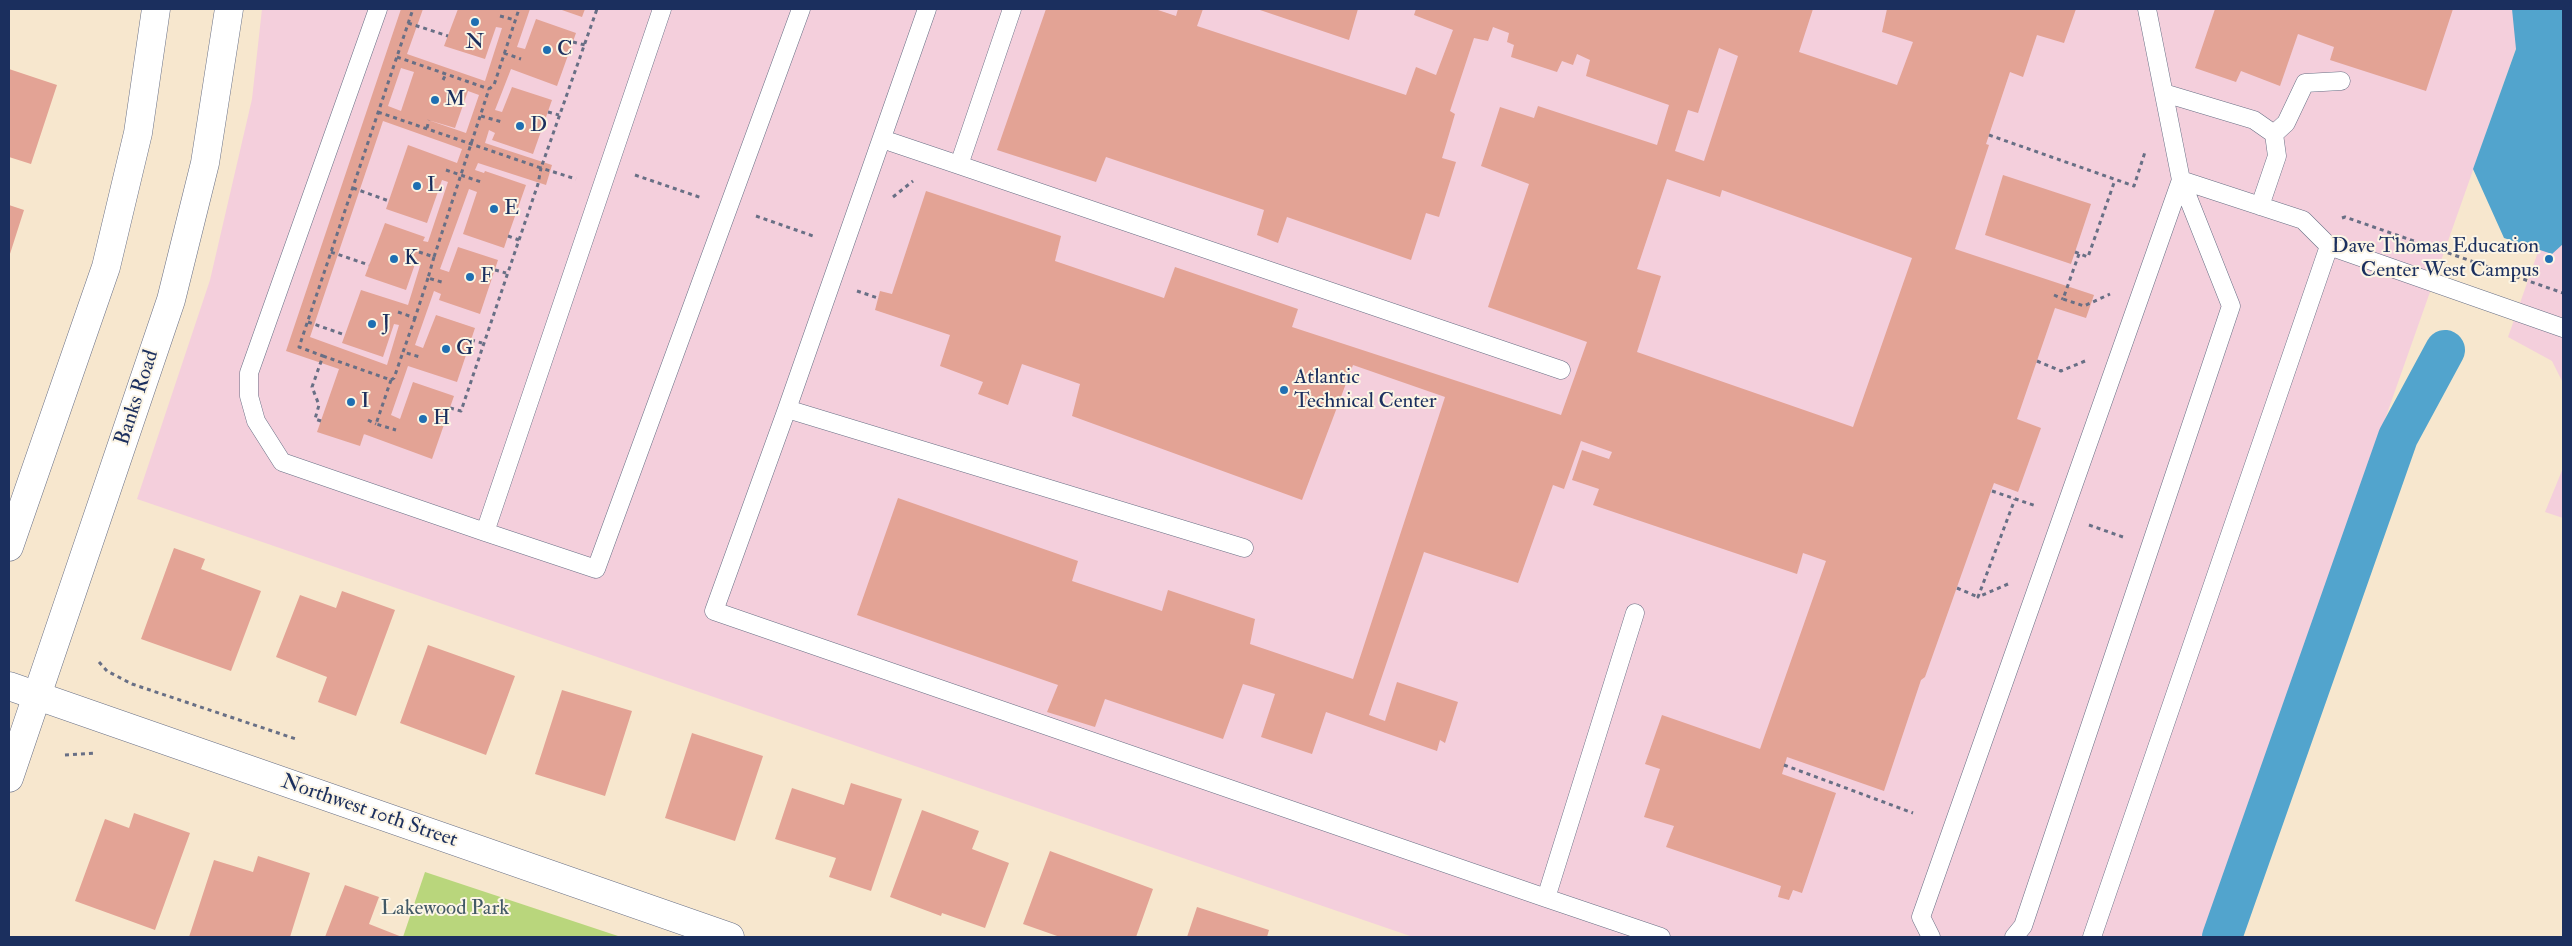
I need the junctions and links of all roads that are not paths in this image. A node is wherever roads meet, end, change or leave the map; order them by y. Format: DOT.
graph roads {
  1 [pos="156,9"];
  2 [pos="229,9"];
  3 [pos="378,9"];
  4 [pos="662,9"];
  5 [pos="801,9"];
  6 [pos="927,9"];
  7 [pos="1012,9"];
  8 [pos="2147,9"];
  9 [pos="2341,81"];
  10 [pos="2164,93"];
  11 [pos="2274,134"];
  12 [pos="882,140"];
  13 [pos="959,166"];
  14 [pos="2181,180"];
  15 [pos="2260,206"];
  16 [pos="2329,246"];
  17 [pos="2563,328"];
  18 [pos="1561,370"];
  19 [pos="787,409"];
  20 [pos="485,532"];
  21 [pos="9,547"];
  22 [pos="1244,548"];
  23 [pos="1635,614"];
  24 [pos="9,686"];
  25 [pos="37,696"];
  26 [pos="9,778"];
  27 [pos="1546,898"];
  28 [pos="730,937"];
  29 [pos="1661,937"];
  30 [pos="1931,937"];
  31 [pos="2014,937"];
  32 [pos="2092,937"];
  1 -- 21 [label="street"];
  2 -- 25 [label="street, Banks Road"];
  3 -- 20 [label="lane"];
  4 -- 20 [label="lane"];
  5 -- 20 [label="lane"];
  6 -- 12 [label="lane"];
  7 -- 13 [label="lane"];
  8 -- 10 [label="lane"];
  9 -- 11 [label="lane"];
  10 -- 11 [label="lane"];
  10 -- 14 [label="lane"];
  11 -- 15 [label="lane"];
  12 -- 13 [label="lane"];
  12 -- 19 [label="lane"];
  13 -- 18 [label="lane"];
  14 -- 15 [label="lane"];
  14 -- 30 [label="lane"];
  14 -- 31 [label="lane"];
  15 -- 16 [label="lane"];
  16 -- 17 [label="lane"];
  16 -- 32 [label="lane"];
  19 -- 22 [label="lane"];
  19 -- 27 [label="lane"];
  23 -- 27 [label="lane"];
  24 -- 25 [label="street, Northwest 10th Street"];
  25 -- 26 [label="street, Banks Road"];
  25 -- 28 [label="street, Northwest 10th Street"];
  27 -- 29 [label="lane"];
}
